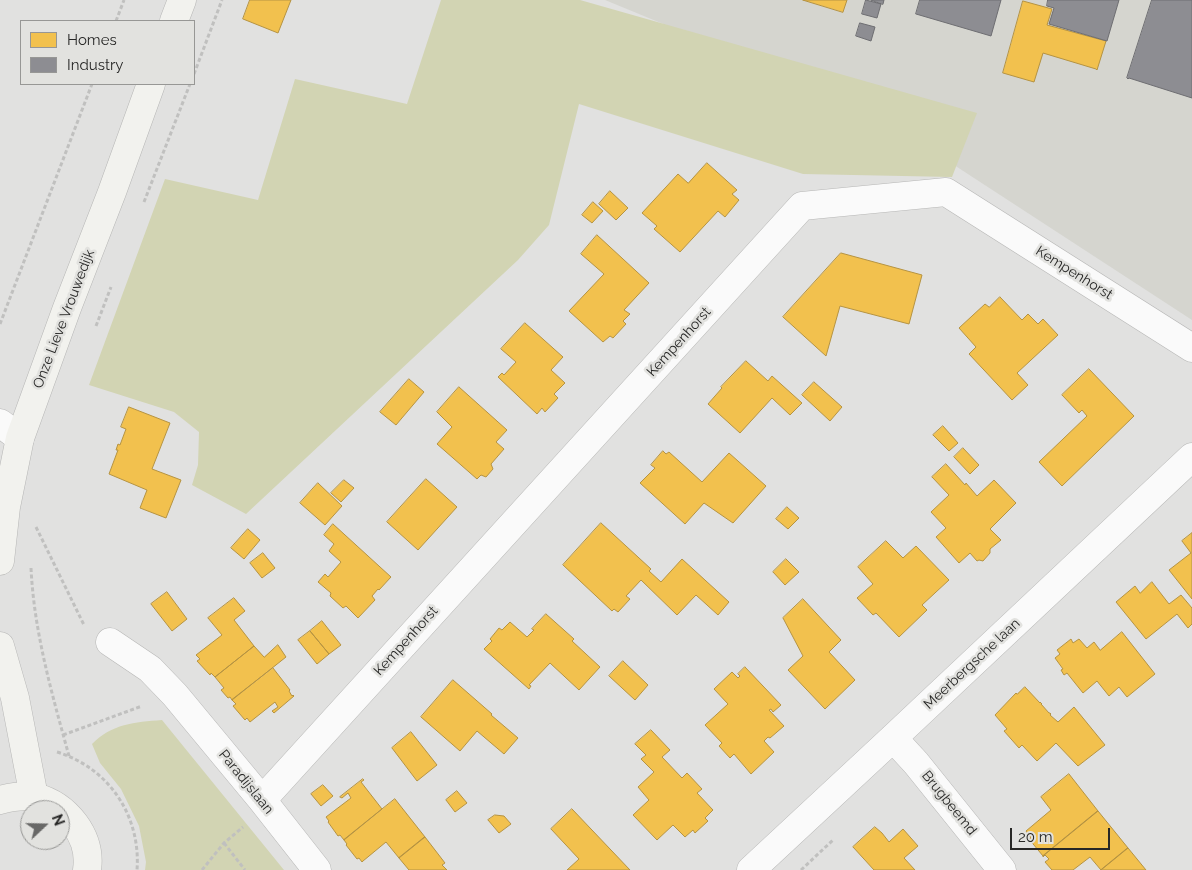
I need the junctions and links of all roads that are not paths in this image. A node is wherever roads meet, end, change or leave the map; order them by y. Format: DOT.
graph roads {
  1 [pos="182,0"];
  2 [pos="174,20"];
  3 [pos="151,85"];
  4 [pos="1192,348"];
  5 [pos="10,431"];
  6 [pos="1192,457"];
  7 [pos="0,561"];
  8 [pos="110,642"];
  9 [pos="0,646"];
  10 [pos="894,738"];
  11 [pos="34,797"];
  12 [pos="0,800"];
  13 [pos="264,803"];
  14 [pos="87,870"];
  15 [pos="316,870"];
  16 [pos="751,870"];
  17 [pos="1002,870"];
  1 -- 2 [label="main road"];
  3 -- 5 [label="main road, Onze Lieve Vrouwedijk"];
  4 -- 13 [label="street, Kempenhorst"];
  5 -- 7 [label="main road, Onze Lieve Vrouwedijk"];
  6 -- 10 [label="street, Meerbergsche laan"];
  8 -- 13 [label="street, Paradijslaan"];
  9 -- 11 [label="main road"];
  10 -- 16 [label="street, Meerbergsche laan"];
  10 -- 17 [label="street, Brugbeemd"];
  11 -- 12 [label="main road"];
  11 -- 14 [label="main road"];
  13 -- 15 [label="street, Paradijslaan"];
}
